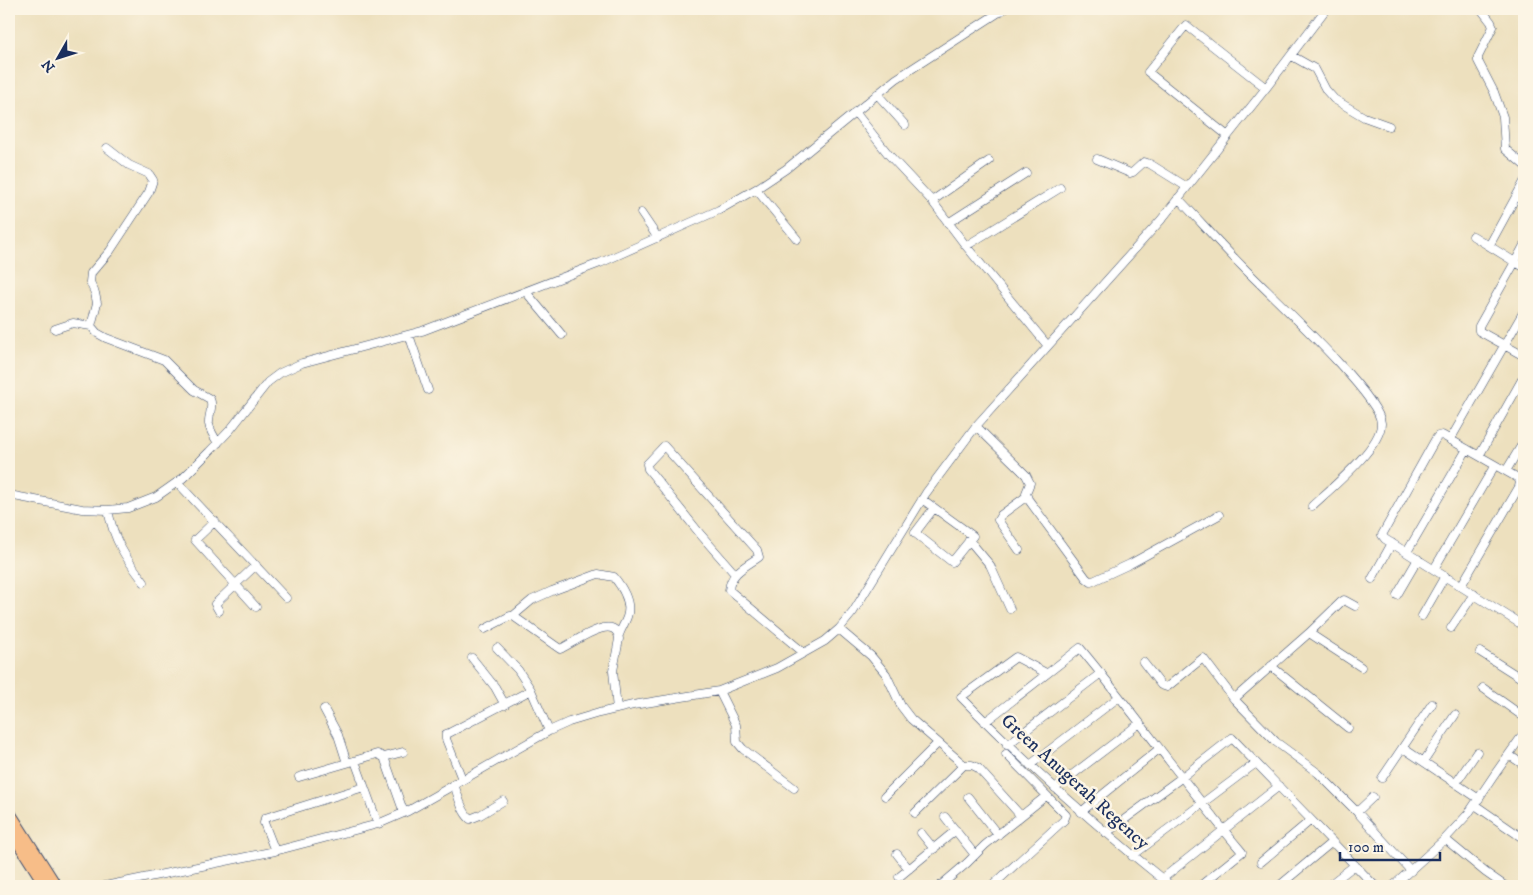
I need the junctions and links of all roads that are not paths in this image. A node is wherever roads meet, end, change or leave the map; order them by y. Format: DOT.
graph roads {
  1 [pos="1004,9"];
  2 [pos="1326,9"];
  3 [pos="1481,9"];
  4 [pos="1292,56"];
  5 [pos="1266,88"];
  6 [pos="877,94"];
  7 [pos="855,112"];
  8 [pos="905,124"];
  9 [pos="1389,126"];
  10 [pos="1228,136"];
  11 [pos="107,148"];
  12 [pos="1098,159"];
  13 [pos="989,161"];
  14 [pos="1524,165"];
  15 [pos="1026,172"];
  16 [pos="1524,182"];
  17 [pos="1187,187"];
  18 [pos="1060,188"];
  19 [pos="756,189"];
  20 [pos="1178,198"];
  21 [pos="932,201"];
  22 [pos="641,213"];
  23 [pos="948,223"];
  24 [pos="1473,236"];
  25 [pos="658,238"];
  26 [pos="797,239"];
  27 [pos="1524,245"];
  28 [pos="966,246"];
  29 [pos="1489,246"];
  30 [pos="1515,262"];
  31 [pos="1524,267"];
  32 [pos="526,292"];
  33 [pos="1524,310"];
  34 [pos="91,326"];
  35 [pos="55,328"];
  36 [pos="408,335"];
  37 [pos="562,335"];
  38 [pos="1504,344"];
  39 [pos="1048,346"];
  40 [pos="1524,356"];
  41 [pos="1524,376"];
  42 [pos="428,390"];
  43 [pos="976,426"];
  44 [pos="1450,440"];
  45 [pos="1524,441"];
  46 [pos="218,443"];
  47 [pos="1467,449"];
  48 [pos="1479,456"];
  49 [pos="1495,465"];
  50 [pos="1506,471"];
  51 [pos="177,482"];
  52 [pos="9,495"];
  53 [pos="1027,496"];
  54 [pos="922,499"];
  55 [pos="1312,506"];
  56 [pos="934,508"];
  57 [pos="108,510"];
  58 [pos="1219,516"];
  59 [pos="215,521"];
  60 [pos="969,540"];
  61 [pos="1392,543"];
  62 [pos="1019,550"];
  63 [pos="1407,552"];
  64 [pos="1418,559"];
  65 [pos="256,565"];
  66 [pos="1434,569"];
  67 [pos="735,574"];
  68 [pos="1446,576"];
  69 [pos="1372,579"];
  70 [pos="144,582"];
  71 [pos="236,585"];
  72 [pos="1461,586"];
  73 [pos="1474,594"];
  74 [pos="1397,595"];
  75 [pos="286,598"];
  76 [pos="1355,606"];
  77 [pos="256,607"];
  78 [pos="1010,608"];
  79 [pos="219,611"];
  80 [pos="513,616"];
  81 [pos="1422,616"];
  82 [pos="1524,626"];
  83 [pos="1452,628"];
  84 [pos="485,629"];
  85 [pos="839,629"];
  86 [pos="1309,633"];
  87 [pos="619,636"];
  88 [pos="497,648"];
  89 [pos="804,652"];
  90 [pos="1480,652"];
  91 [pos="472,658"];
  92 [pos="1143,662"];
  93 [pos="1271,666"];
  94 [pos="1361,666"];
  95 [pos="1046,673"];
  96 [pos="1101,673"];
  97 [pos="1524,680"];
  98 [pos="1483,688"];
  99 [pos="531,690"];
  100 [pos="719,691"];
  101 [pos="1120,697"];
  102 [pos="1234,699"];
  103 [pos="1432,704"];
  104 [pos="505,705"];
  105 [pos="324,709"];
  106 [pos="617,709"];
  107 [pos="1455,715"];
  108 [pos="1524,717"];
  109 [pos="985,722"];
  110 [pos="1140,723"];
  111 [pos="1348,728"];
  112 [pos="549,731"];
  113 [pos="1524,733"];
  114 [pos="938,742"];
  115 [pos="1007,744"];
  116 [pos="1403,748"];
  117 [pos="1159,749"];
  118 [pos="403,752"];
  119 [pos="1476,752"];
  120 [pos="1006,754"];
  121 [pos="1509,754"];
  122 [pos="384,757"];
  123 [pos="1424,761"];
  124 [pos="351,762"];
  125 [pos="1256,763"];
  126 [pos="1030,764"];
  127 [pos="964,765"];
  128 [pos="1524,765"];
  129 [pos="299,777"];
  130 [pos="1181,778"];
  131 [pos="1382,778"];
  132 [pos="462,779"];
  133 [pos="1456,783"];
  134 [pos="454,784"];
  135 [pos="1278,786"];
  136 [pos="364,787"];
  137 [pos="794,788"];
  138 [pos="1055,788"];
  139 [pos="885,796"];
  140 [pos="968,796"];
  141 [pos="1046,796"];
  142 [pos="1373,796"];
  143 [pos="502,801"];
  144 [pos="1477,802"];
  145 [pos="1202,805"];
  146 [pos="9,812"];
  147 [pos="1081,812"];
  148 [pos="1358,812"];
  149 [pos="404,813"];
  150 [pos="915,813"];
  151 [pos="1021,816"];
  152 [pos="945,817"];
  153 [pos="1311,820"];
  154 [pos="378,824"];
  155 [pos="9,828"];
  156 [pos="956,830"];
  157 [pos="1223,830"];
  158 [pos="921,832"];
  159 [pos="1106,833"];
  160 [pos="998,835"];
  161 [pos="1524,839"];
  162 [pos="1445,840"];
  163 [pos="1332,842"];
  164 [pos="934,849"];
  165 [pos="275,850"];
  166 [pos="897,854"];
  167 [pos="975,855"];
  168 [pos="1132,856"];
  169 [pos="1261,862"];
  170 [pos="1354,865"];
  171 [pos="909,869"];
  172 [pos="1412,871"];
  173 [pos="900,877"];
  174 [pos="44,878"];
  175 [pos="1162,879"];
  176 [pos="56,886"];
  177 [pos="105,886"];
  178 [pos="940,886"];
  179 [pos="992,886"];
  180 [pos="1171,886"];
  181 [pos="1200,886"];
  182 [pos="1278,886"];
  183 [pos="1328,886"];
  184 [pos="1375,886"];
  185 [pos="1393,886"];
  186 [pos="1505,886"];
  1 -- 6 [label="street"];
  2 -- 4 [label="street"];
  3 -- 14 [label="street"];
  4 -- 5 [label="street"];
  4 -- 9 [label="street"];
  5 -- 10 [label="street"];
  5 -- 10 [label="street"];
  6 -- 7 [label="street"];
  6 -- 8 [label="street"];
  7 -- 19 [label="street"];
  7 -- 21 [label="street"];
  10 -- 17 [label="street"];
  11 -- 34 [label="street"];
  12 -- 17 [label="street"];
  13 -- 21 [label="street"];
  15 -- 23 [label="street"];
  16 -- 29 [label="street"];
  17 -- 20 [label="street"];
  18 -- 28 [label="street"];
  19 -- 25 [label="street"];
  19 -- 26 [label="street"];
  20 -- 39 [label="street"];
  20 -- 55 [label="street"];
  21 -- 23 [label="street"];
  22 -- 25 [label="street"];
  23 -- 28 [label="street"];
  24 -- 29 [label="street"];
  25 -- 32 [label="street"];
  27 -- 30 [label="street"];
  28 -- 39 [label="street"];
  29 -- 30 [label="street"];
  30 -- 31 [label="street"];
  30 -- 38 [label="street"];
  32 -- 36 [label="street"];
  32 -- 37 [label="street"];
  33 -- 38 [label="street"];
  34 -- 35 [label="street"];
  34 -- 46 [label="street"];
  36 -- 42 [label="street"];
  36 -- 46 [label="street"];
  38 -- 40 [label="street"];
  38 -- 44 [label="street"];
  39 -- 43 [label="street"];
  41 -- 48 [label="street"];
  43 -- 53 [label="street"];
  43 -- 54 [label="street"];
  44 -- 47 [label="street"];
  44 -- 61 [label="street"];
  45 -- 50 [label="street"];
  46 -- 51 [label="street"];
  47 -- 48 [label="street"];
  47 -- 63 [label="street"];
  48 -- 49 [label="street"];
  49 -- 50 [label="street"];
  49 -- 66 [label="street"];
  50 -- 72 [label="street"];
  51 -- 57 [label="street"];
  51 -- 59 [label="street"];
  52 -- 57 [label="street"];
  53 -- 58 [label="street"];
  53 -- 62 [label="street"];
  54 -- 56 [label="street"];
  54 -- 85 [label="street"];
  56 -- 60 [label="street"];
  56 -- 60 [label="street"];
  57 -- 70 [label="street"];
  59 -- 65 [label="street"];
  59 -- 71 [label="street"];
  60 -- 78 [label="street"];
  61 -- 63 [label="street"];
  61 -- 69 [label="street"];
  63 -- 64 [label="street"];
  64 -- 66 [label="street"];
  64 -- 74 [label="street"];
  65 -- 71 [label="street"];
  65 -- 75 [label="street"];
  66 -- 68 [label="street"];
  67 -- 67 [label="street"];
  67 -- 89 [label="street"];
  68 -- 72 [label="street"];
  68 -- 81 [label="street"];
  71 -- 77 [label="street"];
  71 -- 79 [label="street"];
  72 -- 73 [label="street"];
  73 -- 82 [label="street"];
  73 -- 83 [label="street"];
  76 -- 86 [label="street"];
  80 -- 84 [label="street"];
  80 -- 87 [label="street"];
  80 -- 87 [label="street"];
  85 -- 89 [label="street"];
  85 -- 114 [label="street"];
  86 -- 93 [label="street"];
  86 -- 94 [label="street"];
  87 -- 106 [label="street"];
  88 -- 99 [label="street"];
  89 -- 100 [label="street"];
  90 -- 97 [label="street"];
  91 -- 104 [label="street"];
  92 -- 102 [label="street"];
  93 -- 102 [label="street"];
  93 -- 111 [label="street"];
  95 -- 96 [label="street"];
  95 -- 109 [label="street"];
  95 -- 109 [label="street, Green Anugerah Regency"];
  96 -- 101 [label="street"];
  96 -- 115 [label="street"];
  98 -- 108 [label="street"];
  99 -- 104 [label="street"];
  99 -- 112 [label="street"];
  100 -- 106 [label="street"];
  100 -- 137 [label="street"];
  101 -- 110 [label="street"];
  101 -- 126 [label="street"];
  102 -- 148 [label="street"];
  103 -- 116 [label="street"];
  104 -- 132 [label="street"];
  105 -- 124 [label="street"];
  106 -- 112 [label="street"];
  107 -- 123 [label="street"];
  109 -- 115 [label="street, Green Anugerah Regency"];
  110 -- 117 [label="street"];
  110 -- 138 [label="street"];
  112 -- 132 [label="street"];
  113 -- 121 [label="street"];
  114 -- 127 [label="street"];
  114 -- 139 [label="street"];
  115 -- 126 [label="street, Green Anugerah Regency"];
  116 -- 123 [label="street"];
  116 -- 131 [label="street"];
  117 -- 130 [label="street"];
  117 -- 147 [label="street"];
  118 -- 122 [label="street"];
  119 -- 133 [label="street"];
  120 -- 141 [label="street"];
  121 -- 128 [label="street"];
  121 -- 144 [label="street"];
  122 -- 124 [label="street"];
  122 -- 149 [label="street"];
  123 -- 133 [label="street"];
  124 -- 129 [label="street"];
  124 -- 136 [label="street"];
  125 -- 130 [label="street"];
  125 -- 135 [label="street"];
  125 -- 145 [label="street"];
  126 -- 138 [label="street, Green Anugerah Regency"];
  127 -- 150 [label="street"];
  127 -- 151 [label="street"];
  130 -- 145 [label="street"];
  130 -- 159 [label="street"];
  132 -- 134 [label="street"];
  133 -- 144 [label="street"];
  134 -- 143 [label="street"];
  134 -- 149 [label="street"];
  135 -- 153 [label="street"];
  135 -- 157 [label="street"];
  136 -- 154 [label="street"];
  136 -- 165 [label="street"];
  138 -- 147 [label="street, Green Anugerah Regency"];
  140 -- 160 [label="street"];
  141 -- 151 [label="street"];
  141 -- 179 [label="street"];
  142 -- 148 [label="street"];
  144 -- 161 [label="street"];
  144 -- 162 [label="street"];
  145 -- 157 [label="street"];
  145 -- 168 [label="street"];
  146 -- 174 [label="highway"];
  147 -- 159 [label="street, Green Anugerah Regency"];
  148 -- 172 [label="street"];
  149 -- 154 [label="street"];
  151 -- 160 [label="street"];
  152 -- 156 [label="street"];
  153 -- 163 [label="street"];
  153 -- 169 [label="street"];
  154 -- 165 [label="street"];
  155 -- 174 [label="highway"];
  156 -- 164 [label="street"];
  156 -- 167 [label="street"];
  157 -- 175 [label="street"];
  157 -- 181 [label="street"];
  158 -- 164 [label="street"];
  159 -- 168 [label="street, Green Anugerah Regency"];
  160 -- 167 [label="street"];
  162 -- 172 [label="street"];
  162 -- 186 [label="street"];
  163 -- 170 [label="street"];
  163 -- 182 [label="street"];
  164 -- 171 [label="street"];
  165 -- 177 [label="street"];
  166 -- 171 [label="street"];
  167 -- 178 [label="street"];
  168 -- 175 [label="street, Green Anugerah Regency"];
  170 -- 183 [label="street"];
  170 -- 184 [label="street"];
  171 -- 173 [label="street"];
  172 -- 185 [label="street"];
  174 -- 176 [label="highway"];
  175 -- 180 [label="street, Green Anugerah Regency"];
}
